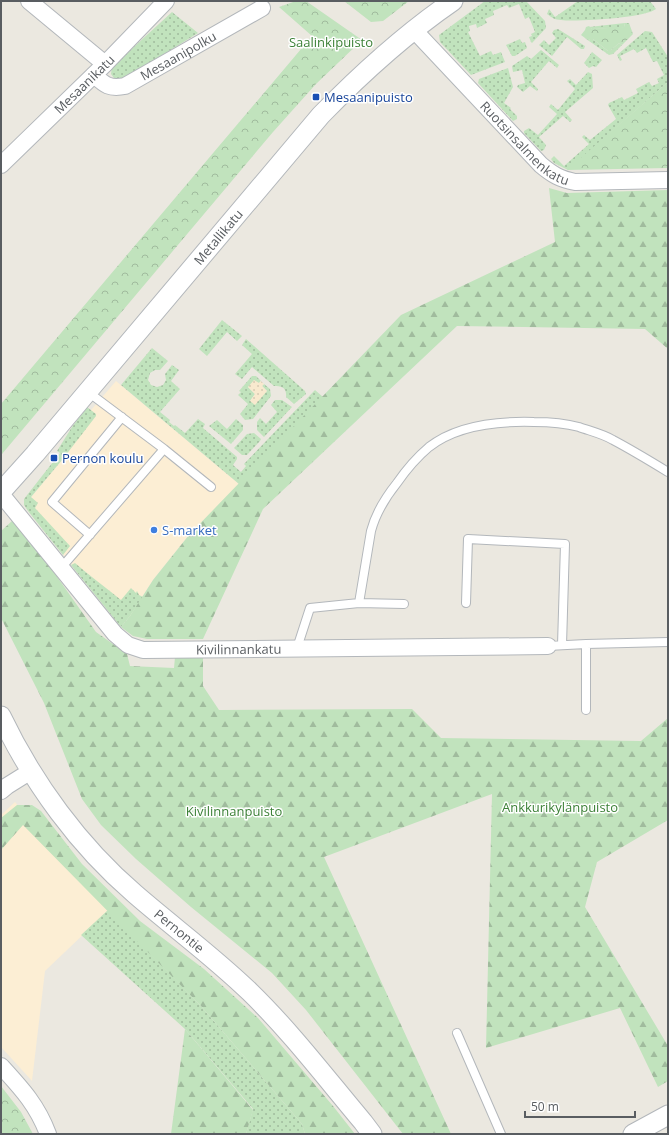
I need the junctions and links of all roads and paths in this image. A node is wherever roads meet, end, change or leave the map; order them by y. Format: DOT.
graph roads {
  1 [pos="30,1"];
  2 [pos="166,1"];
  3 [pos="453,1"];
  4 [pos="262,8"];
  5 [pos="414,30"];
  6 [pos="99,70"];
  7 [pos="1,165"];
  8 [pos="668,180"];
  9 [pos="88,392"];
  10 [pos="122,417"];
  11 [pos="164,449"];
  12 [pos="668,472"];
  13 [pos="211,487"];
  14 [pos="1,493"];
  15 [pos="90,536"];
  16 [pos="62,568"];
  17 [pos="359,603"];
  18 [pos="466,603"];
  19 [pos="404,604"];
  20 [pos="668,642"];
  21 [pos="586,644"];
  22 [pos="555,645"];
  23 [pos="297,648"];
  24 [pos="586,710"];
  25 [pos="1,716"];
  26 [pos="31,771"];
  27 [pos="1,791"];
  28 [pos="457,1033"];
  29 [pos="1,1066"];
  30 [pos="668,1115"];
  31 [pos="48,1134"];
  32 [pos="372,1134"];
  33 [pos="501,1134"];
  34 [pos="633,1134"];
  1 -- 6 [label="street, Mesaanipolku"];
  2 -- 6 [label="street, Mesaanikatu"];
  3 -- 5 [label="street, Metallikatu"];
  4 -- 6 [label="street, Mesaanipolku"];
  5 -- 8 [label="street, Ruotsinsalmenkatu"];
  5 -- 9 [label="street, Metallikatu"];
  6 -- 7 [label="street, Mesaanikatu"];
  9 -- 10 [label="lane"];
  9 -- 14 [label="street, Metallikatu"];
  10 -- 11 [label="lane"];
  10 -- 15 [label="lane"];
  11 -- 13 [label="lane"];
  11 -- 15 [label="lane"];
  12 -- 17 [label="lane"];
  14 -- 16 [label="street, Kivilinnankatu"];
  15 -- 16 [label="lane"];
  16 -- 23 [label="street, Kivilinnankatu"];
  17 -- 19 [label="lane"];
  17 -- 23 [label="lane"];
  18 -- 22 [label="lane"];
  20 -- 21 [label="lane"];
  21 -- 22 [label="lane"];
  21 -- 24 [label="lane"];
  22 -- 23 [label="street, Kivilinnankatu"];
  25 -- 26 [label="street, Pernontie"];
  26 -- 27 [label="street"];
  26 -- 32 [label="street, Pernontie"];
  28 -- 33 [label="lane"];
  29 -- 31 [label="street"];
  30 -- 34 [label="street"];
}
